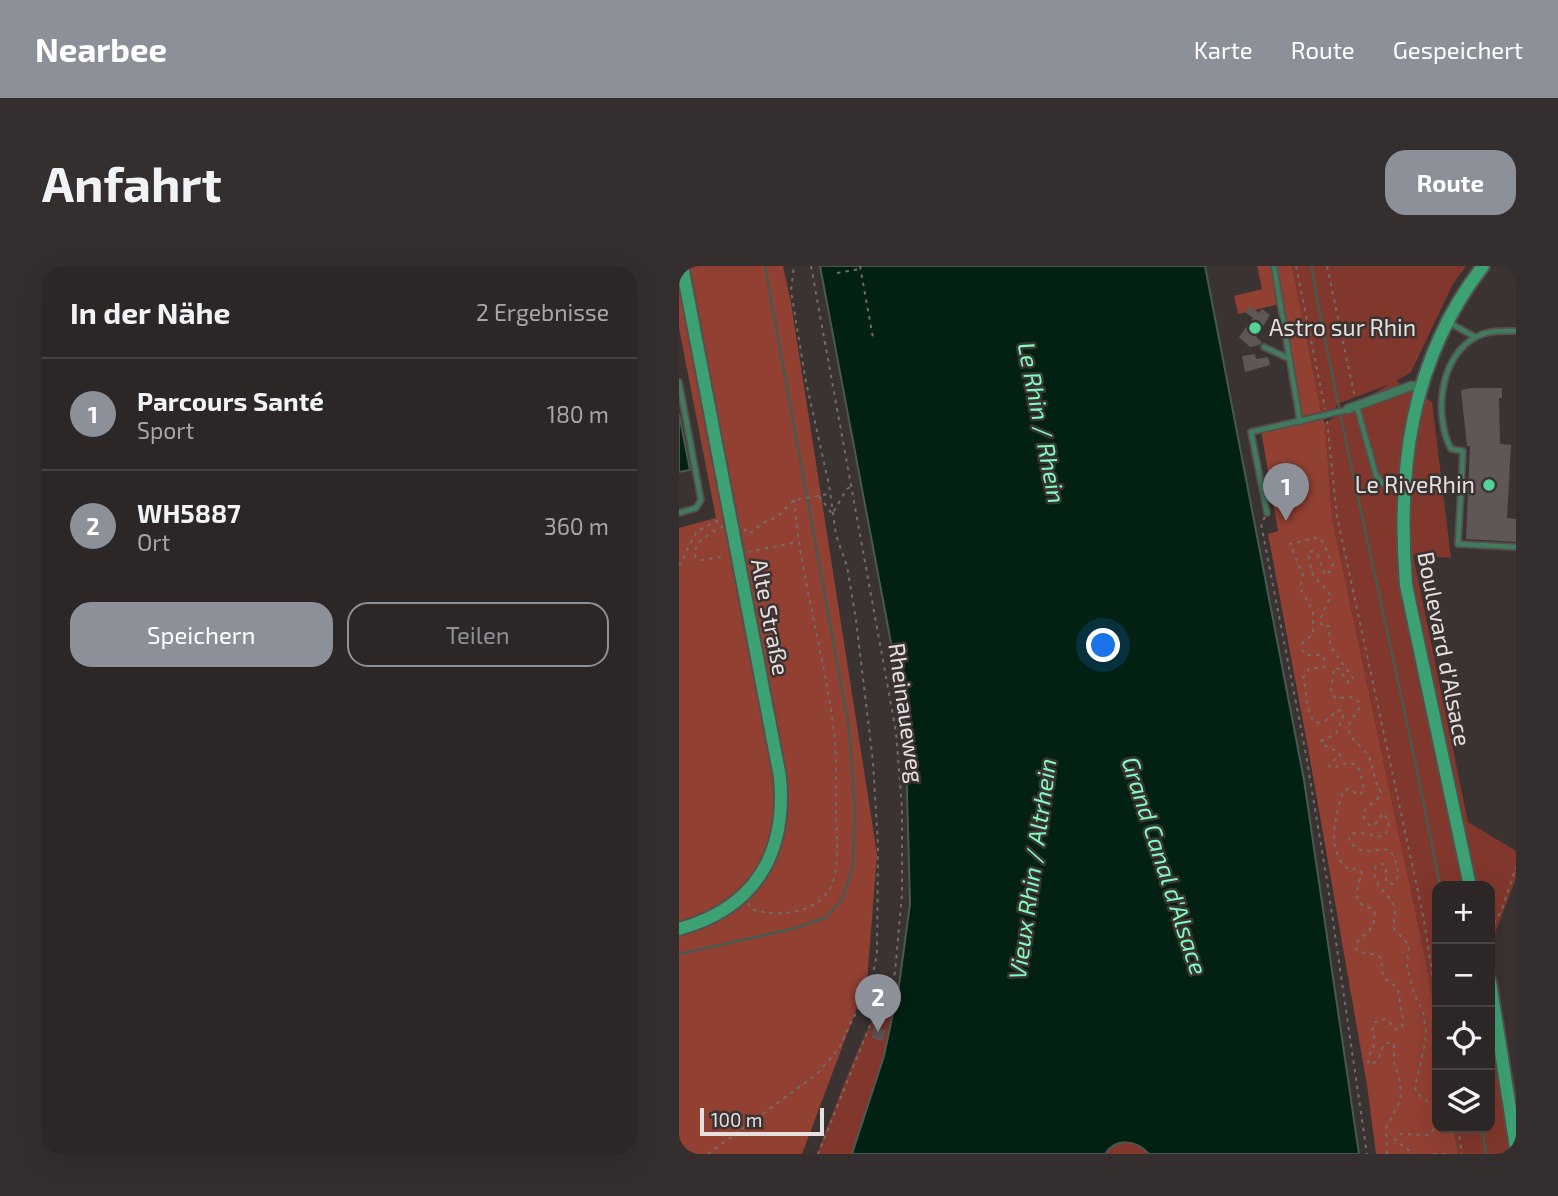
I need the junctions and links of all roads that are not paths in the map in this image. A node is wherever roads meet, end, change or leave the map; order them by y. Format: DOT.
graph roads {
  1 [pos="682,266"];
  2 [pos="1274,266"];
  3 [pos="1483,266"];
  4 [pos="1447,321"];
  5 [pos="1516,331"];
  6 [pos="1475,337"];
  7 [pos="1264,347"];
  8 [pos="1289,358"];
  9 [pos="679,382"];
  10 [pos="1420,387"];
  11 [pos="1352,408"];
  12 [pos="1300,422"];
  13 [pos="1405,487"];
  14 [pos="679,513"];
  15 [pos="1266,513"];
  16 [pos="1516,547"];
  17 [pos="1469,881"];
  18 [pos="679,929"];
  19 [pos="1494,1007"];
  20 [pos="1516,1147"];
  1 -- 18 [label="street, Alte Straße"];
  2 -- 8 [label="lane"];
  3 -- 4 [label="street, Boulevard d'Alsace"];
  4 -- 6 [label="lane"];
  4 -- 10 [label="street, Boulevard d'Alsace"];
  5 -- 6 [label="lane"];
  6 -- 16 [label="lane"];
  7 -- 8 [label="lane"];
  8 -- 12 [label="lane"];
  9 -- 14 [label="lane"];
  10 -- 11 [label="street"];
  10 -- 13 [label="street, Boulevard d'Alsace"];
  11 -- 12 [label="lane"];
  11 -- 13 [label="lane"];
  12 -- 15 [label="lane"];
  13 -- 17 [label="street, Boulevard d'Alsace"];
  19 -- 20 [label="street"];
}
